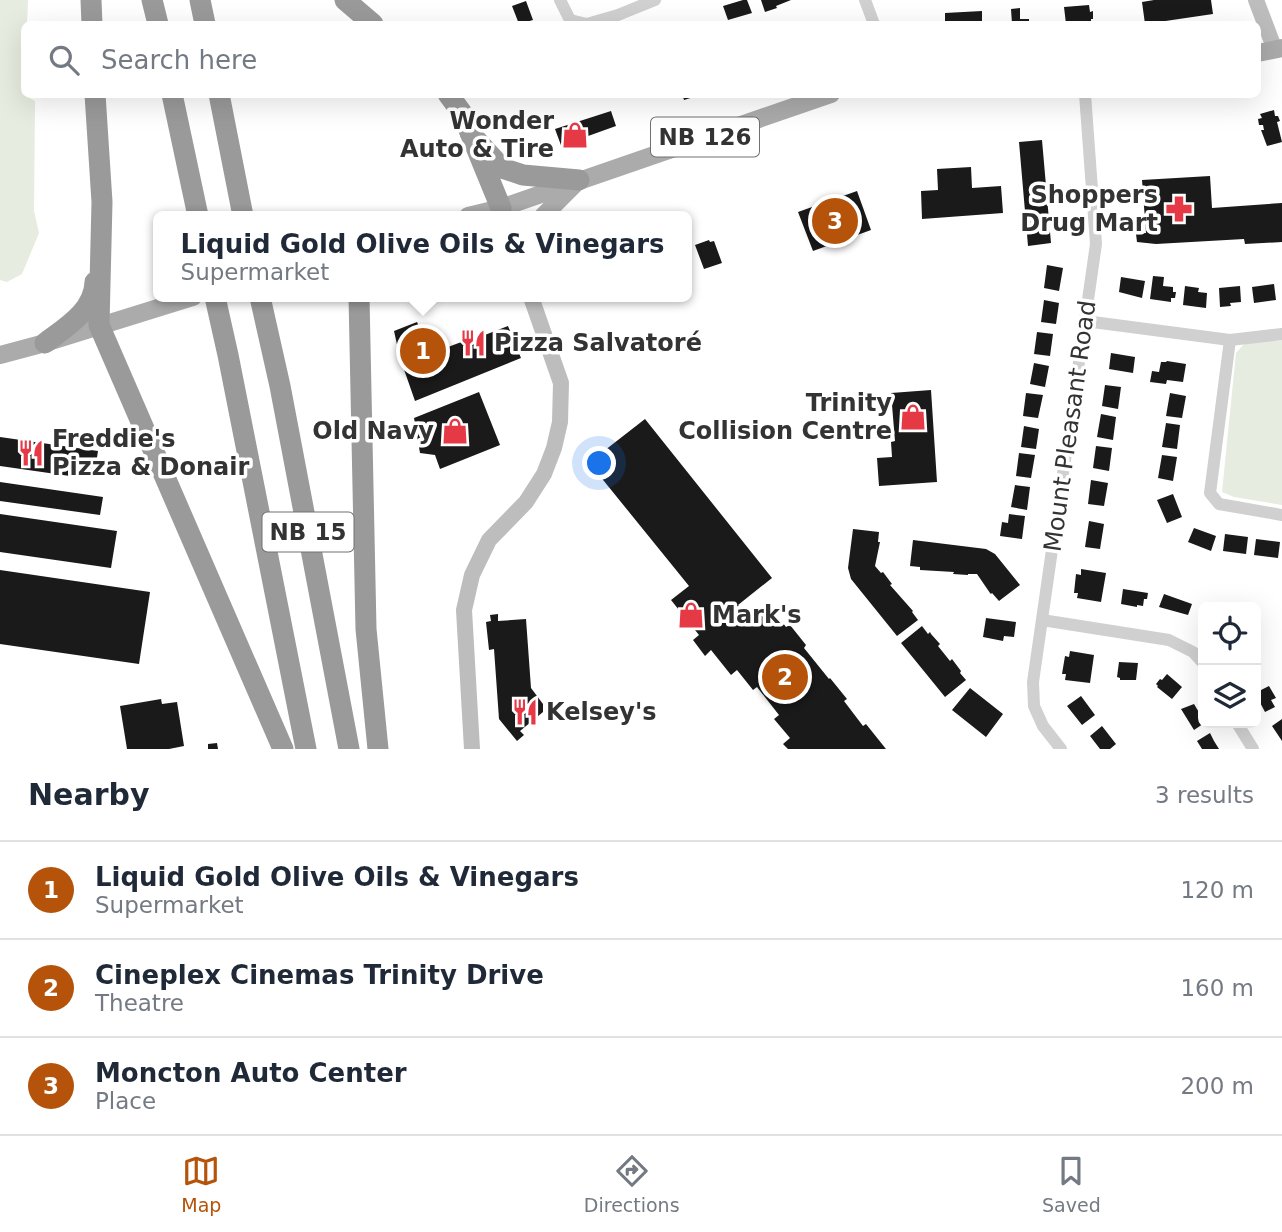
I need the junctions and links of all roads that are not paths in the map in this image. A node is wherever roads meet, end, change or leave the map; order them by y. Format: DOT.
graph roads {
  1 [pos="91,0"];
  2 [pos="152,0"];
  3 [pos="200,0"];
  4 [pos="345,0"];
  5 [pos="560,0"];
  6 [pos="655,0"];
  7 [pos="865,0"];
  8 [pos="1256,0"];
  9 [pos="92,21"];
  10 [pos="157,21"];
  11 [pos="204,21"];
  12 [pos="370,21"];
  13 [pos="574,21"];
  14 [pos="597,21"];
  15 [pos="873,21"];
  16 [pos="1272,50"];
  17 [pos="95,98"];
  18 [pos="173,98"];
  19 [pos="220,98"];
  20 [pos="451,98"];
  21 [pos="819,98"];
  22 [pos="1085,98"];
  23 [pos="470,132"];
  24 [pos="99,168"];
  25 [pos="579,180"];
  26 [pos="197,211"];
  27 [pos="242,211"];
  28 [pos="502,211"];
  29 [pos="504,211"];
  30 [pos="548,211"];
  31 [pos="176,302"];
  32 [pos="216,302"];
  33 [pos="359,302"];
  34 [pos="533,302"];
  35 [pos="262,306"];
  36 [pos="1085,321"];
  37 [pos="99,325"];
  38 [pos="1282,334"];
  39 [pos="1230,340"];
  40 [pos="45,343"];
  41 [pos="0,355"];
  42 [pos="1282,515"];
  43 [pos="1042,620"];
  44 [pos="1198,658"];
  45 [pos="1240,728"];
  46 [pos="284,749"];
  47 [pos="306,749"];
  48 [pos="349,749"];
  49 [pos="378,749"];
  50 [pos="472,749"];
  51 [pos="1061,749"];
  52 [pos="1253,749"];
  1 -- 9 [label="highway"];
  2 -- 10 [label="highway"];
  3 -- 11 [label="highway"];
  4 -- 12 [label="highway"];
  5 -- 13 [label="street"];
  6 -- 14 [label="street"];
  7 -- 15 [label="street"];
  8 -- 16 [label="street"];
  17 -- 24 [label="highway"];
  18 -- 26 [label="highway"];
  19 -- 27 [label="highway"];
  20 -- 23 [label="highway"];
  21 -- 25 [label="main road, NB 126"];
  22 -- 36 [label="street, Mount Pleasant Road"];
  23 -- 25 [label="highway"];
  23 -- 28 [label="highway"];
  24 -- 37 [label="highway"];
  24 -- 40 [label="highway"];
  25 -- 29 [label="main road, NB 126"];
  25 -- 30 [label="main road"];
  31 -- 37 [label="main road"];
  32 -- 47 [label="highway, NB 15"];
  33 -- 49 [label="highway"];
  34 -- 50 [label="street"];
  35 -- 48 [label="highway, NB 15"];
  36 -- 39 [label="street"];
  36 -- 43 [label="street, Mount Pleasant Road"];
  37 -- 40 [label="main road"];
  37 -- 46 [label="highway"];
  38 -- 39 [label="street"];
  39 -- 42 [label="street"];
  40 -- 41 [label="main road"];
  43 -- 44 [label="street"];
  43 -- 51 [label="street, Mount Pleasant Road"];
  45 -- 52 [label="street"];
}
